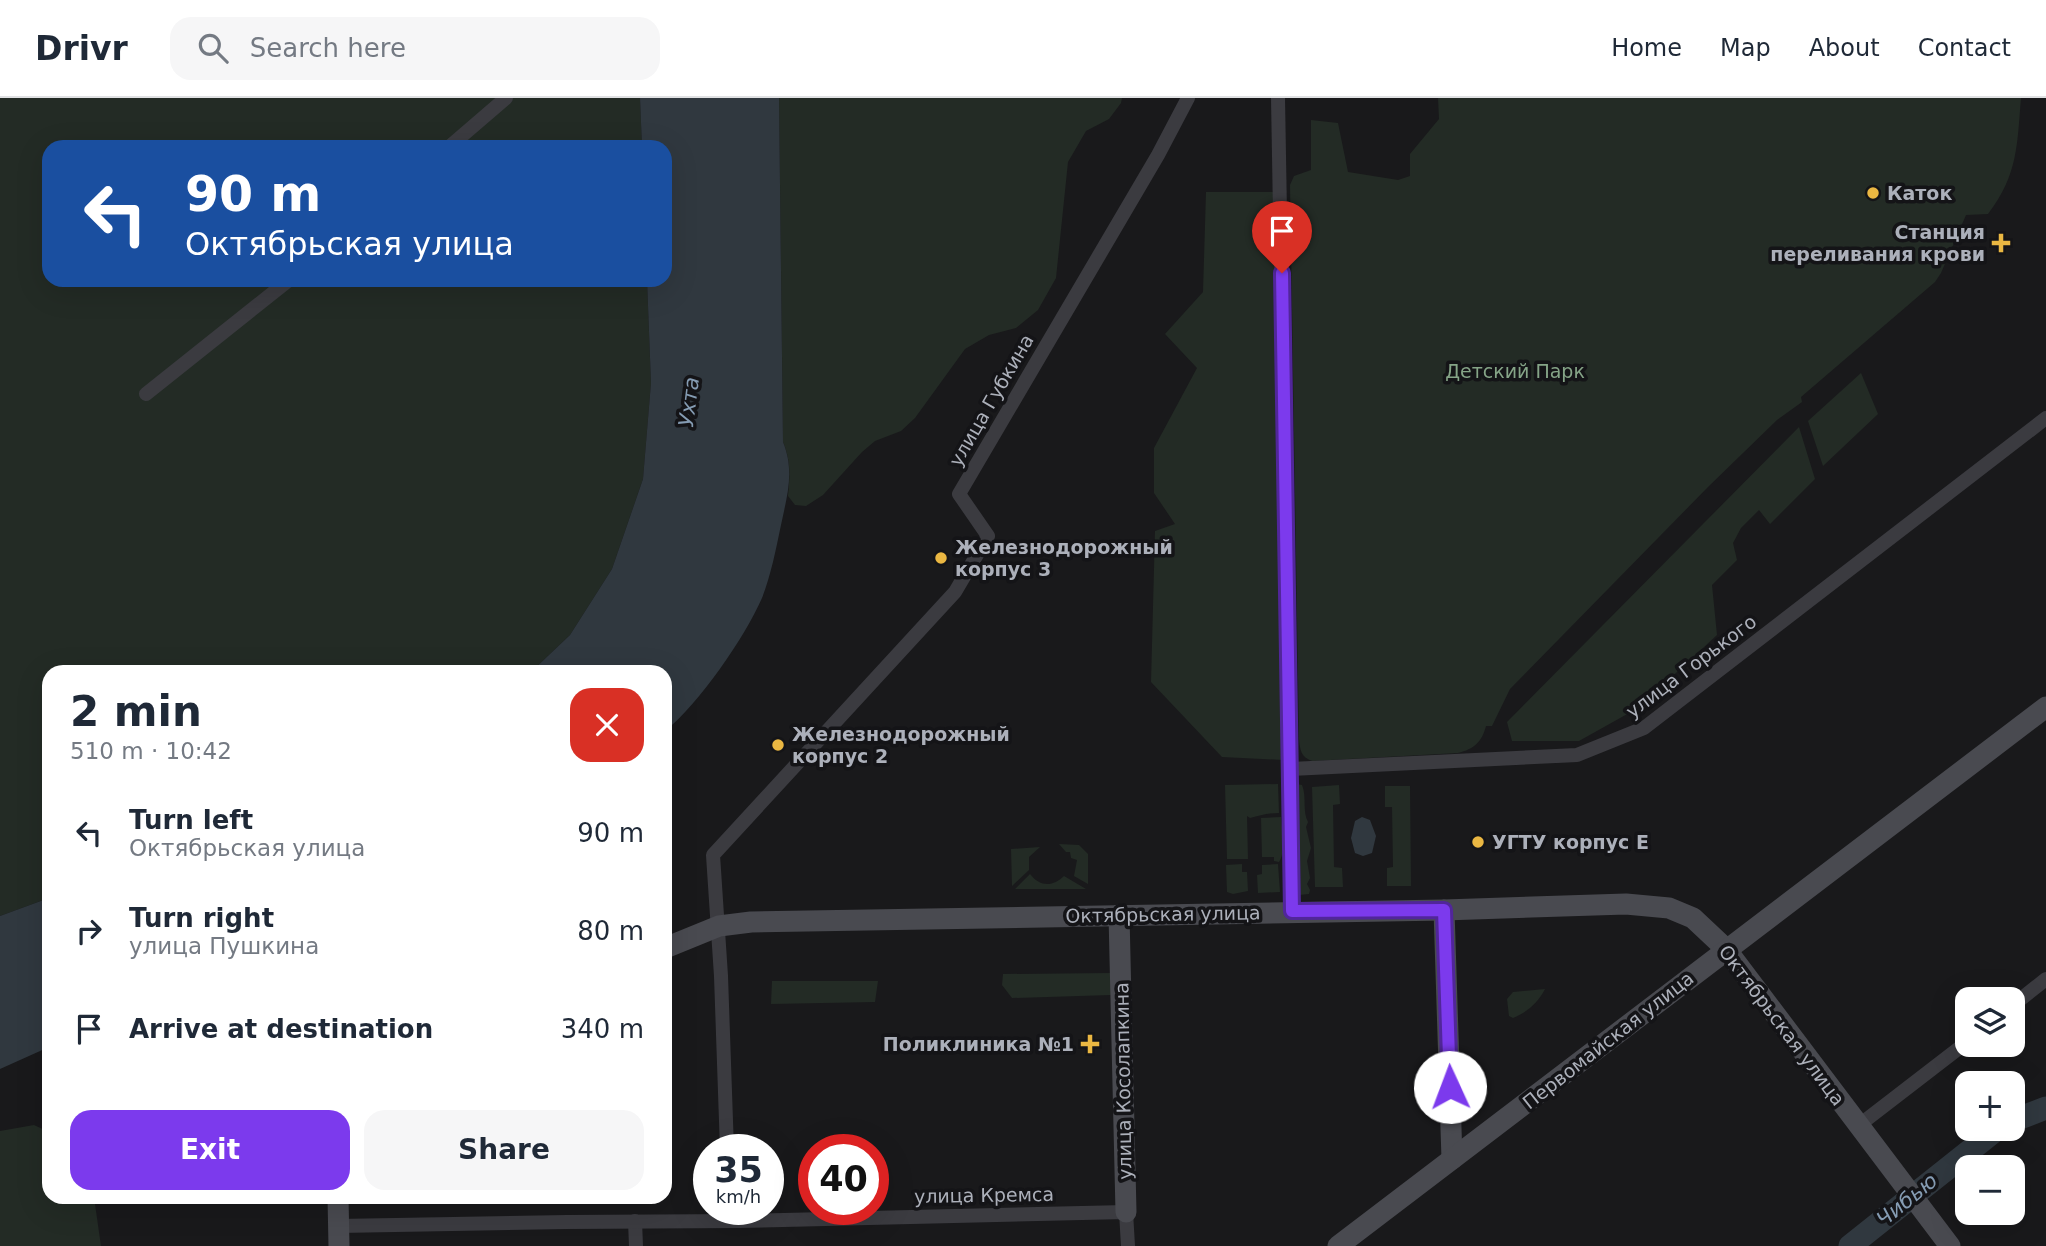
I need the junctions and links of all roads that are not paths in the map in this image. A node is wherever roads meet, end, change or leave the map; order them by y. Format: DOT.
graph roads {
  1 [pos="506,98"];
  2 [pos="1188,98"];
  3 [pos="1278,98"];
  4 [pos="457,140"];
  5 [pos="280,287"];
  6 [pos="146,394"];
  7 [pos="2046,418"];
  8 [pos="2046,707"];
  9 [pos="1291,769"];
  10 [pos="1444,910"];
  11 [pos="1292,911"];
  12 [pos="1119,915"];
  13 [pos="719,926"];
  14 [pos="672,945"];
  15 [pos="1726,949"];
  16 [pos="2046,979"];
  17 [pos="2025,996"];
  18 [pos="1955,1051"];
  19 [pos="1858,1126"];
  20 [pos="726,1134"];
  21 [pos="1452,1159"];
  22 [pos="338,1204"];
  23 [pos="1126,1212"];
  24 [pos="784,1215"];
  25 [pos="693,1217"];
  26 [pos="635,1221"];
  27 [pos="339,1236"];
  28 [pos="1945,1240"];
  29 [pos="636,1246"];
  30 [pos="1128,1246"];
  31 [pos="1338,1246"];
  1 -- 4 [label="street"];
  2 -- 13 [label="street, улица Губкина"];
  3 -- 9 [label="street"];
  5 -- 6 [label="street"];
  7 -- 9 [label="street, улица Горького"];
  8 -- 15 [label="main road, Первомайская улица"];
  9 -- 11 [label="street"];
  10 -- 11 [label="main road, Октябрьская улица"];
  10 -- 15 [label="main road, Октябрьская улица"];
  10 -- 21 [label="main road"];
  11 -- 12 [label="main road, Октябрьская улица"];
  12 -- 13 [label="main road, Октябрьская улица"];
  12 -- 23 [label="main road, улица Косолапкина"];
  13 -- 14 [label="main road, Октябрьская улица"];
  13 -- 20 [label="street"];
  15 -- 19 [label="main road, Октябрьская улица"];
  15 -- 21 [label="main road, Первомайская улица"];
  16 -- 17 [label="street"];
  18 -- 19 [label="street"];
  19 -- 28 [label="main road, Октябрьская улица"];
  21 -- 31 [label="main road, Первомайская улица"];
  22 -- 27 [label="main road"];
  23 -- 24 [label="street, улица Кремса"];
  23 -- 30 [label="street, улица Косолапкина"];
  25 -- 26 [label="street, улица Кремса"];
  26 -- 27 [label="street, улица Кремса"];
  26 -- 29 [label="street"];
}
